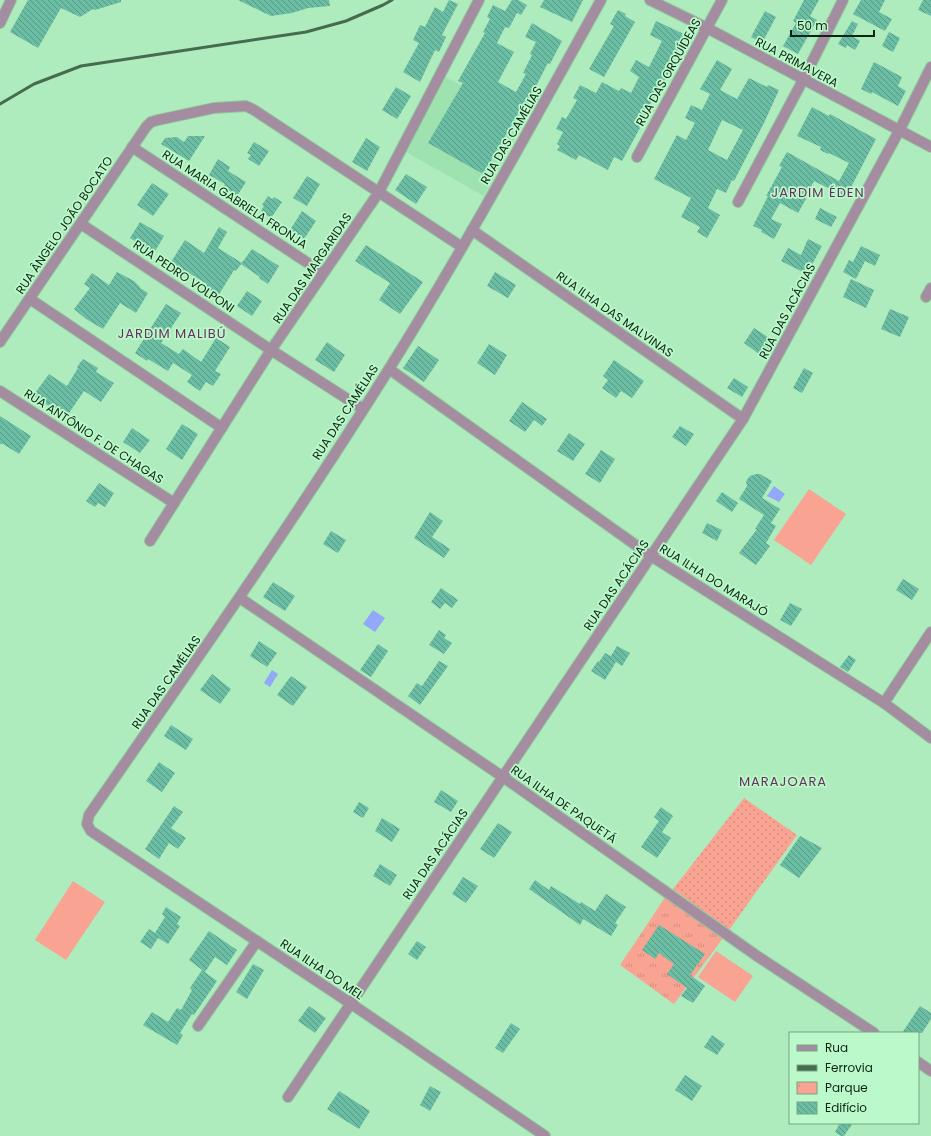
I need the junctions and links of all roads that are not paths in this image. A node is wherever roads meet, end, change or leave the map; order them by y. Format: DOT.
graph roads {
  1 [pos="11,0"];
  2 [pos="479,0"];
  3 [pos="602,0"];
  4 [pos="650,0"];
  5 [pos="722,0"];
  6 [pos="843,0"];
  7 [pos="0,22"];
  8 [pos="707,28"];
  9 [pos="931,67"];
  10 [pos="803,80"];
  11 [pos="900,131"];
  12 [pos="132,147"];
  13 [pos="931,147"];
  14 [pos="637,157"];
  15 [pos="379,192"];
  16 [pos="738,202"];
  17 [pos="81,224"];
  18 [pos="472,230"];
  19 [pos="462,247"];
  20 [pos="323,273"];
  21 [pos="931,288"];
  22 [pos="926,297"];
  23 [pos="30,299"];
  24 [pos="0,342"];
  25 [pos="271,350"];
  26 [pos="389,369"];
  27 [pos="0,391"];
  28 [pos="363,409"];
  29 [pos="743,419"];
  30 [pos="222,428"];
  31 [pos="174,503"];
  32 [pos="150,541"];
  33 [pos="651,556"];
  34 [pos="240,598"];
  35 [pos="931,632"];
  36 [pos="884,703"];
  37 [pos="931,738"];
  38 [pos="503,777"];
  39 [pos="87,824"];
  40 [pos="258,941"];
  41 [pos="350,1003"];
  42 [pos="198,1026"];
  43 [pos="872,1032"];
  44 [pos="919,1063"];
  45 [pos="931,1071"];
  46 [pos="288,1097"];
  47 [pos="545,1136"];
  1 -- 7 [label="street"];
  2 -- 15 [label="street, RUA DAS MARGARIDAS"];
  3 -- 18 [label="street, RUA DAS CAMÉLIAS"];
  4 -- 8 [label="street, RUA PRIMAVERA"];
  5 -- 8 [label="street, RUA DAS ORQUÍDEAS"];
  6 -- 10 [label="street"];
  8 -- 10 [label="street, RUA PRIMAVERA"];
  8 -- 14 [label="street, RUA DAS ORQUÍDEAS"];
  9 -- 11 [label="street, RUA DAS ACÁCIAS"];
  10 -- 11 [label="street, RUA PRIMAVERA"];
  10 -- 16 [label="street"];
  11 -- 13 [label="street, RUA PRIMAVERA"];
  11 -- 29 [label="street, RUA DAS ACÁCIAS"];
  12 -- 15 [label="street, RUA ÂNGELO JOÃO BOCATO"];
  12 -- 17 [label="street, RUA ÂNGELO JOÃO BOCATO"];
  12 -- 20 [label="street, RUA MARIA GABRIELA FRONJA"];
  15 -- 19 [label="street"];
  15 -- 20 [label="street, RUA DAS MARGARIDAS"];
  17 -- 23 [label="street, RUA ÂNGELO JOÃO BOCATO"];
  17 -- 25 [label="street, RUA PEDRO VOLPONI"];
  18 -- 19 [label="street, RUA DAS CAMÉLIAS"];
  18 -- 29 [label="street, RUA ILHA DAS MALVINAS"];
  19 -- 26 [label="street, RUA DAS CAMÉLIAS"];
  20 -- 25 [label="street, RUA DAS MARGARIDAS"];
  21 -- 22 [label="street"];
  23 -- 24 [label="street, RUA ÂNGELO JOÃO BOCATO"];
  23 -- 30 [label="street"];
  25 -- 28 [label="street, RUA PEDRO VOLPONI"];
  25 -- 30 [label="street, RUA DAS MARGARIDAS"];
  26 -- 28 [label="street, RUA DAS CAMÉLIAS"];
  26 -- 33 [label="street, RUA ILHA DO MARAJÓ"];
  27 -- 31 [label="street, RUA ANTÔNIO F. DE CHAGAS"];
  28 -- 34 [label="street, RUA DAS CAMÉLIAS"];
  29 -- 33 [label="street, RUA DAS ACÁCIAS"];
  30 -- 31 [label="street, RUA DAS MARGARIDAS"];
  31 -- 32 [label="street, RUA DAS MARGARIDAS"];
  33 -- 36 [label="street, RUA ILHA DO MARAJÓ"];
  33 -- 38 [label="street, RUA DAS ACÁCIAS"];
  34 -- 38 [label="street, RUA ILHA DE PAQUETÁ"];
  34 -- 39 [label="street, RUA DAS CAMÉLIAS"];
  35 -- 36 [label="street"];
  36 -- 37 [label="street, RUA ILHA DO MARAJÓ"];
  38 -- 41 [label="street, RUA DAS ACÁCIAS"];
  38 -- 43 [label="street, RUA ILHA DE PAQUETÁ"];
  39 -- 40 [label="street, RUA ILHA DO MEL"];
  40 -- 41 [label="street, RUA ILHA DO MEL"];
  40 -- 42 [label="street"];
  41 -- 46 [label="street, RUA DAS ACÁCIAS"];
  41 -- 47 [label="street, RUA ILHA DO MEL"];
  44 -- 45 [label="street"];
}
